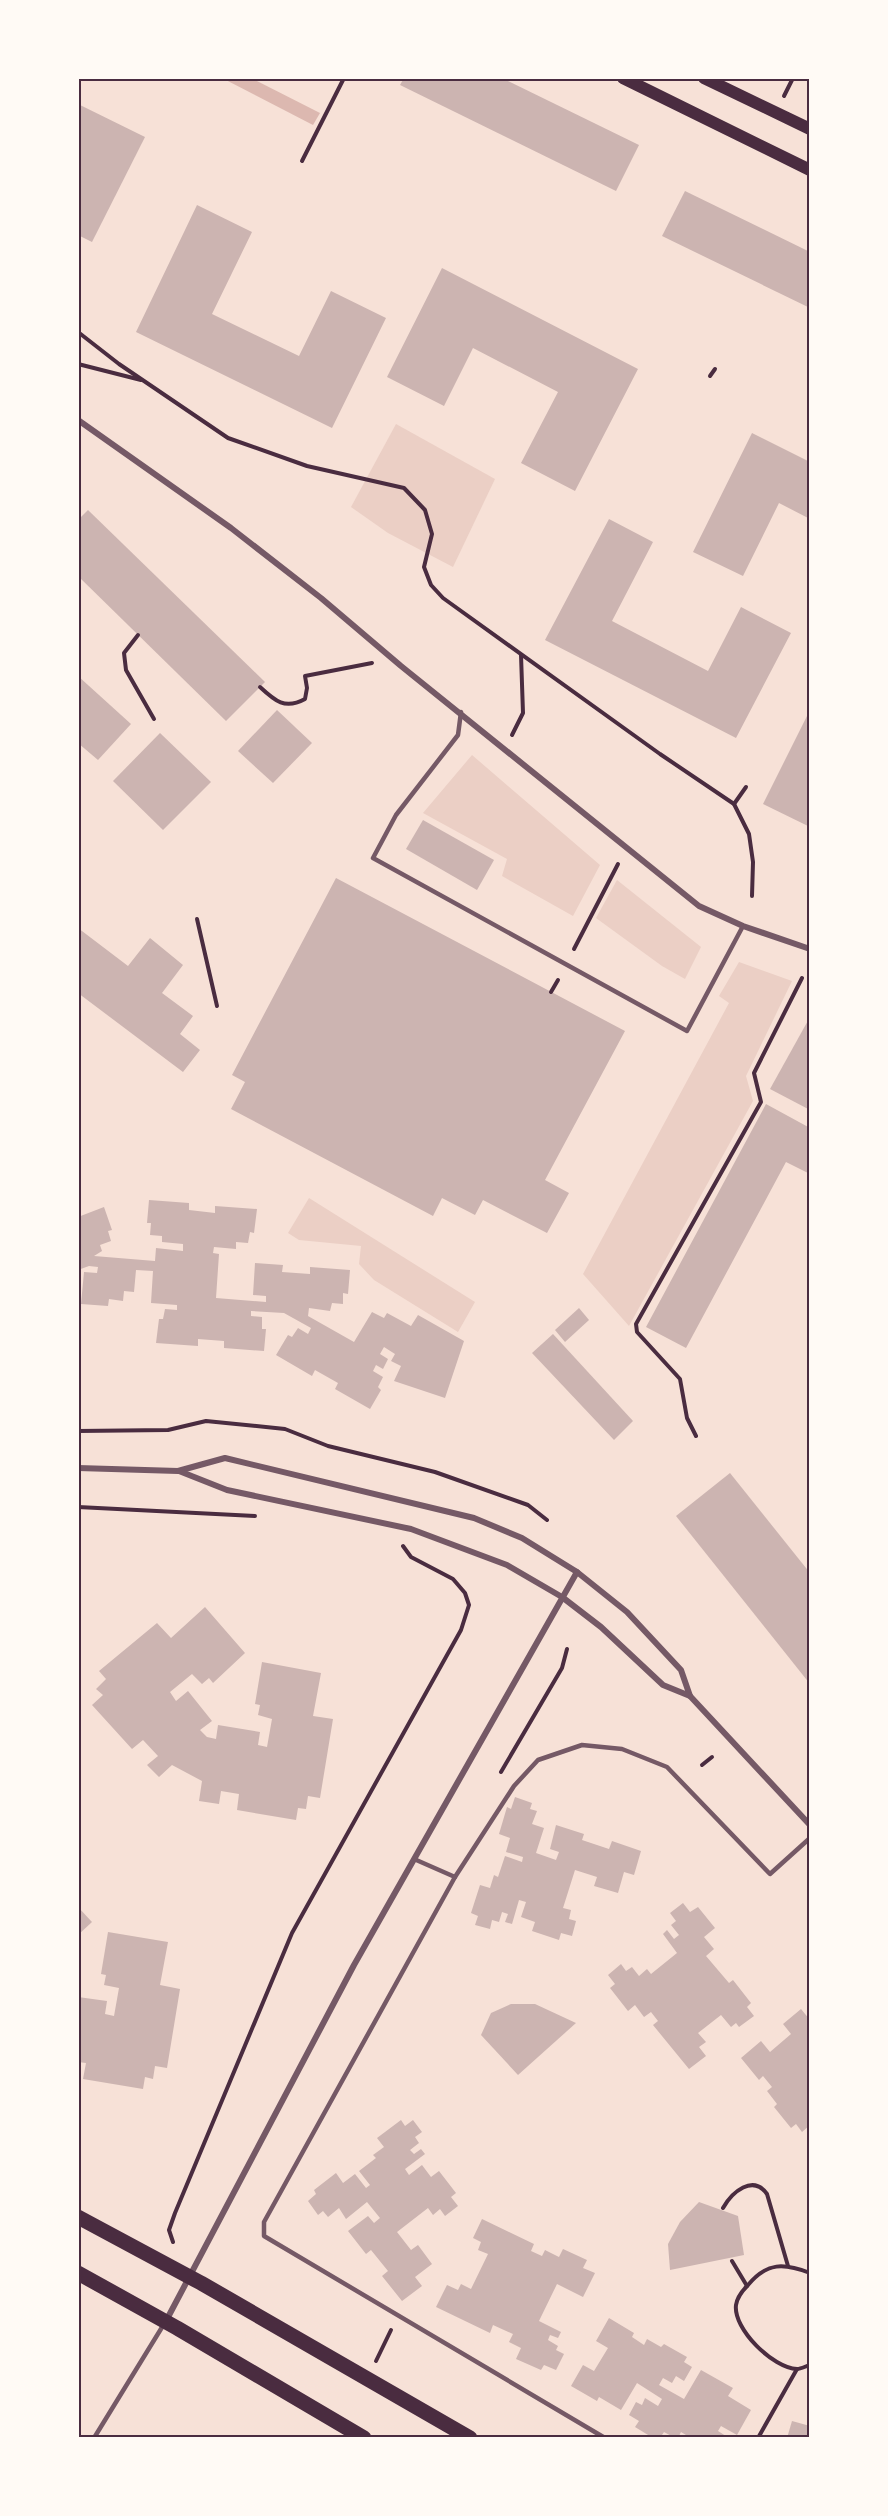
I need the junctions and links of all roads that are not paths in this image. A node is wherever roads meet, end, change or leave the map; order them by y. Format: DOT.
graph roads {
  1 [pos="623,78"];
  2 [pos="704,78"];
  3 [pos="810,129"];
  4 [pos="810,170"];
  5 [pos="78,420"];
  6 [pos="461,712"];
  7 [pos="743,926"];
  8 [pos="810,949"];
  9 [pos="78,1468"];
  10 [pos="178,1471"];
  11 [pos="577,1572"];
  12 [pos="562,1597"];
  13 [pos="690,1696"];
  14 [pos="810,1825"];
  15 [pos="810,1838"];
  16 [pos="414,1859"];
  17 [pos="455,1877"];
  18 [pos="78,2217"];
  19 [pos="78,2273"];
  20 [pos="189,2277"];
  21 [pos="165,2322"];
  22 [pos="94,2438"];
  23 [pos="364,2438"];
  24 [pos="470,2438"];
  25 [pos="605,2438"];
  1 -- 4 [label="main road"];
  2 -- 3 [label="main road"];
  5 -- 6 [label="street"];
  6 -- 7 [label="street"];
  6 -- 7 [label="lane"];
  7 -- 8 [label="street"];
  9 -- 10 [label="street"];
  10 -- 11 [label="street"];
  10 -- 12 [label="street"];
  11 -- 12 [label="street"];
  11 -- 13 [label="street"];
  12 -- 13 [label="street"];
  12 -- 16 [label="street"];
  13 -- 14 [label="street"];
  15 -- 17 [label="lane"];
  16 -- 17 [label="lane"];
  16 -- 20 [label="street"];
  17 -- 25 [label="lane"];
  18 -- 20 [label="main road"];
  19 -- 21 [label="main road"];
  20 -- 21 [label="street"];
  20 -- 24 [label="main road"];
  21 -- 22 [label="lane"];
  21 -- 23 [label="main road"];
}
